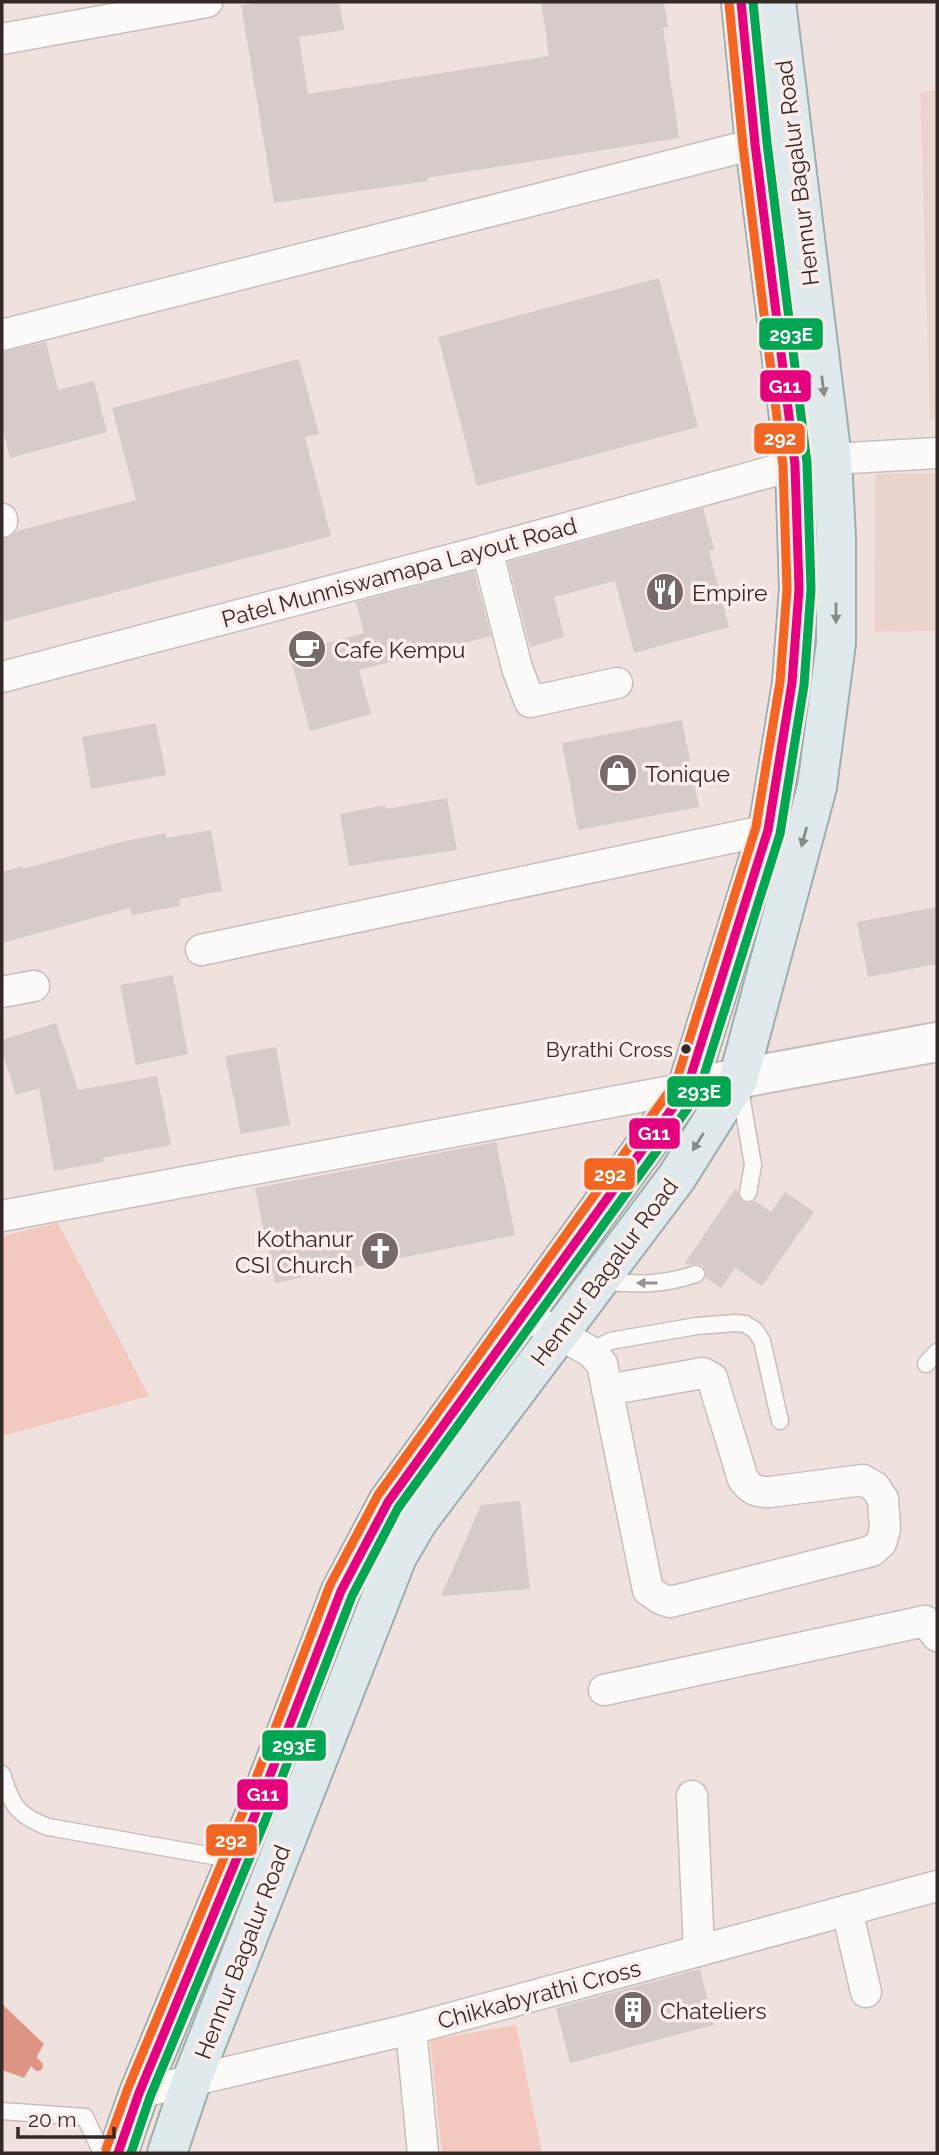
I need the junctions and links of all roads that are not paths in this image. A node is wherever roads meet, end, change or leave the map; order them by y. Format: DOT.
graph roads {
  1 [pos="207,2"];
  2 [pos="741,2"];
  3 [pos="776,2"];
  4 [pos="2,39"];
  5 [pos="755,144"];
  6 [pos="2,335"];
  7 [pos="937,453"];
  8 [pos="813,462"];
  9 [pos="487,550"];
  10 [pos="2,677"];
  11 [pos="617,683"];
  12 [pos="768,830"];
  13 [pos="201,950"];
  14 [pos="34,986"];
  15 [pos="2,992"];
  16 [pos="937,1042"];
  17 [pos="738,1080"];
  18 [pos="687,1088"];
  19 [pos="748,1193"];
  20 [pos="2,1216"];
  21 [pos="696,1274"];
  22 [pos="597,1282"];
  23 [pos="524,1314"];
  24 [pos="558,1335"];
  25 [pos="591,1352"];
  26 [pos="607,1390"];
  27 [pos="780,1421"];
  28 [pos="937,1636"];
  29 [pos="604,1690"];
  30 [pos="2,1774"];
  31 [pos="692,1797"];
  32 [pos="236,1860"];
  33 [pos="937,1886"];
  34 [pos="847,1910"];
  35 [pos="699,1951"];
  36 [pos="866,1993"];
  37 [pos="411,2029"];
  38 [pos="191,2082"];
  39 [pos="139,2093"];
  40 [pos="2,2111"];
  41 [pos="102,2153"];
  42 [pos="118,2153"];
  43 [pos="167,2153"];
  44 [pos="424,2153"];
  1 -- 4 [label="street"];
  2 -- 5 [label="main road, Hennur Bagalur Road"];
  3 -- 8 [label="main road, Hennur Bagalur Road, one-way"];
  5 -- 6 [label="street"];
  5 -- 8 [label="main road, Hennur Bagalur Road"];
  7 -- 8 [label="street, Patel Munniswamapa Layout Road"];
  8 -- 9 [label="street, Patel Munniswamapa Layout Road"];
  8 -- 12 [label="main road, Hennur Bagalur Road"];
  8 -- 17 [label="main road, Hennur Bagalur Road, one-way"];
  9 -- 10 [label="street, Patel Munniswamapa Layout Road"];
  9 -- 11 [label="street"];
  12 -- 13 [label="street"];
  12 -- 18 [label="main road, Hennur Bagalur Road"];
  14 -- 15 [label="street"];
  16 -- 17 [label="main road"];
  17 -- 18 [label="main road"];
  17 -- 19 [label="lane"];
  17 -- 22 [label="main road, Hennur Bagalur Road, one-way"];
  18 -- 20 [label="street"];
  18 -- 23 [label="main road, Hennur Bagalur Road"];
  21 -- 22 [label="lane, one-way"];
  22 -- 24 [label="main road, Hennur Bagalur Road"];
  23 -- 24 [label="street"];
  23 -- 32 [label="main road, Hennur Bagalur Road"];
  24 -- 25 [label="street"];
  24 -- 38 [label="main road, Hennur Bagalur Road"];
  25 -- 26 [label="street"];
  25 -- 27 [label="lane"];
  26 -- 26 [label="street"];
  28 -- 29 [label="street"];
  30 -- 32 [label="lane"];
  31 -- 35 [label="street"];
  32 -- 39 [label="main road, Hennur Bagalur Road"];
  33 -- 34 [label="street, Chikkabyrathi Cross"];
  34 -- 35 [label="street, Chikkabyrathi Cross"];
  34 -- 36 [label="street"];
  35 -- 37 [label="street, Chikkabyrathi Cross"];
  37 -- 38 [label="street, Chikkabyrathi Cross"];
  37 -- 44 [label="street"];
  38 -- 39 [label="street, Chikkabyrathi Cross"];
  38 -- 43 [label="main road, Hennur Bagalur Road"];
  39 -- 42 [label="main road, Hennur Bagalur Road"];
  40 -- 41 [label="lane"];
}
